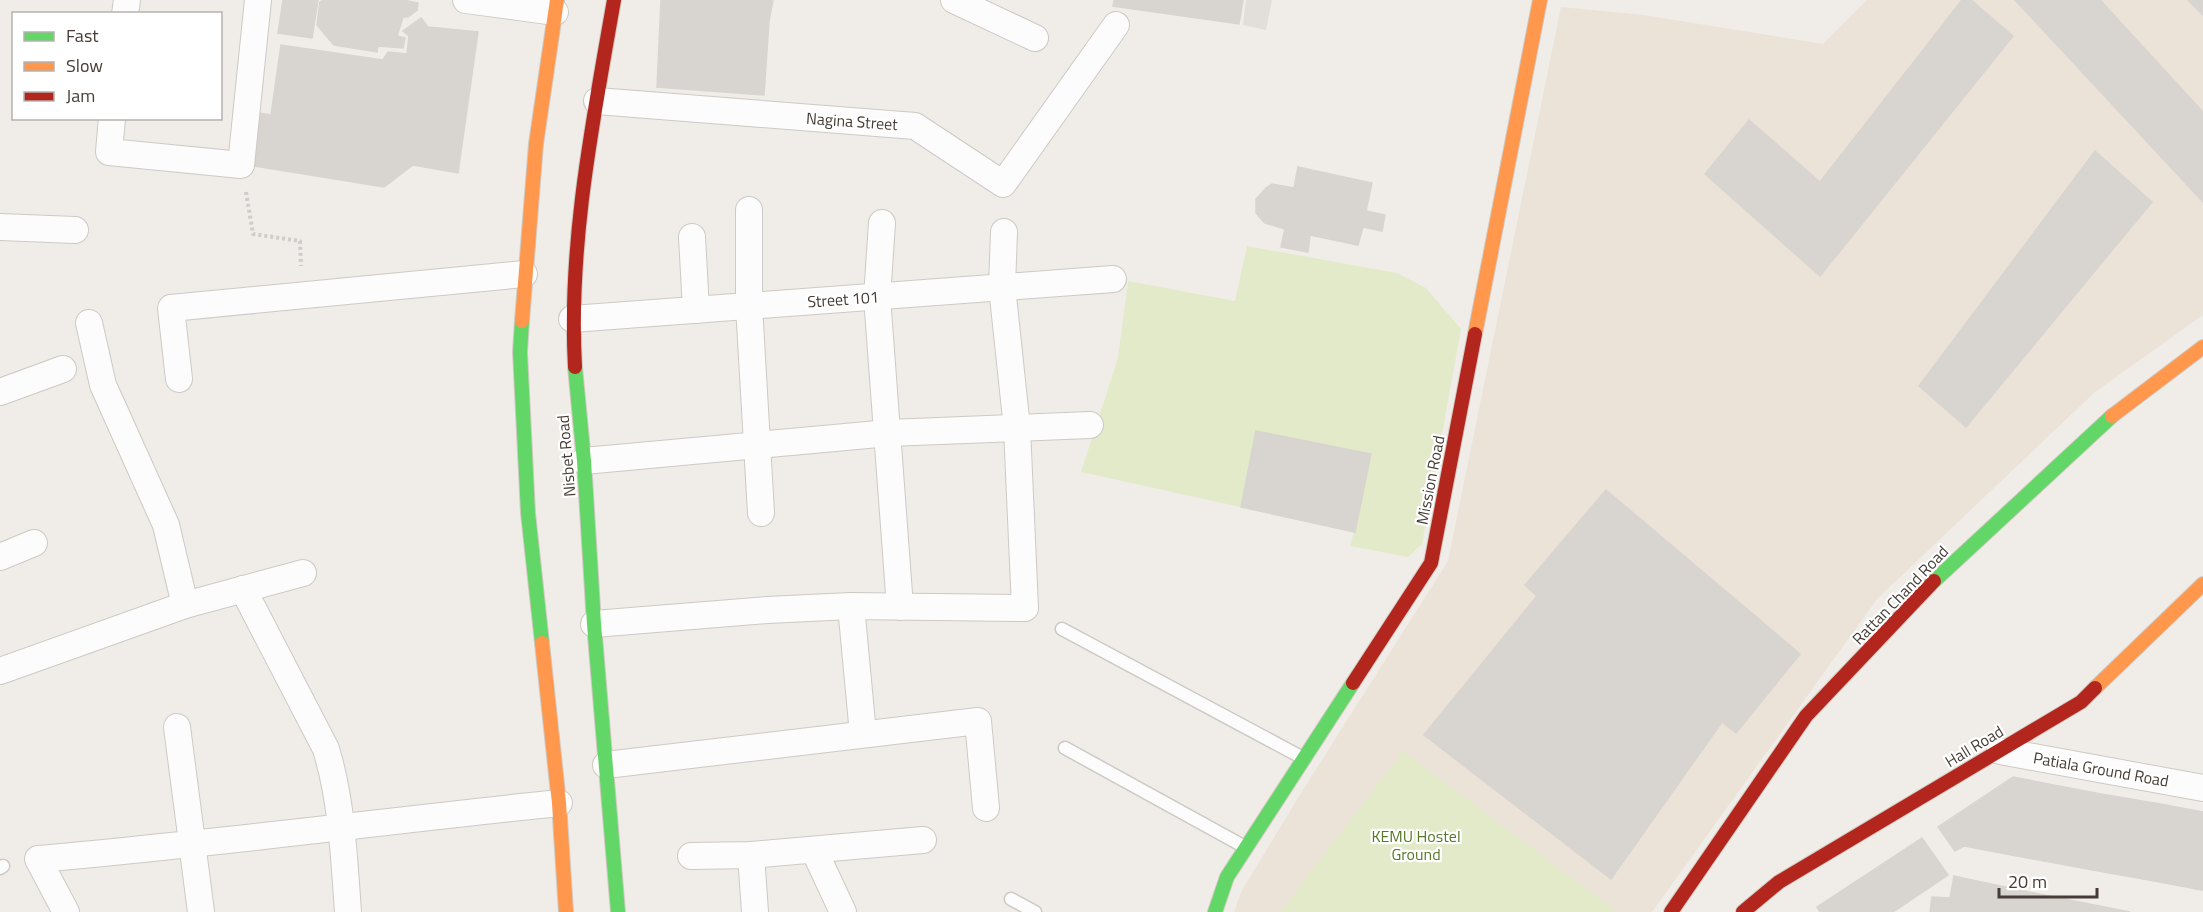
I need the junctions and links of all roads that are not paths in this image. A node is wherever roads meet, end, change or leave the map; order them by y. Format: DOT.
graph roads {
  1 [pos="258,0"];
  2 [pos="466,0"];
  3 [pos="614,0"];
  4 [pos="954,0"];
  5 [pos="1540,0"];
  6 [pos="556,6"];
  7 [pos="1116,25"];
  8 [pos="1035,38"];
  9 [pos="597,102"];
  10 [pos="112,120"];
  11 [pos="749,210"];
  12 [pos="882,224"];
  13 [pos="0,227"];
  14 [pos="75,230"];
  15 [pos="1004,232"];
  16 [pos="692,237"];
  17 [pos="524,274"];
  18 [pos="1113,279"];
  19 [pos="1002,287"];
  20 [pos="877,297"];
  21 [pos="749,306"];
  22 [pos="696,310"];
  23 [pos="572,320"];
  24 [pos="89,323"];
  25 [pos="2203,347"];
  26 [pos="63,369"];
  27 [pos="179,379"];
  28 [pos="0,392"];
  29 [pos="1090,425"];
  30 [pos="1017,428"];
  31 [pos="889,433"];
  32 [pos="758,444"];
  33 [pos="584,461"];
  34 [pos="761,513"];
  35 [pos="34,543"];
  36 [pos="0,556"];
  37 [pos="303,573"];
  38 [pos="2203,584"];
  39 [pos="243,589"];
  40 [pos="185,605"];
  41 [pos="851,606"];
  42 [pos="900,606"];
  43 [pos="594,624"];
  44 [pos="1062,629"];
  45 [pos="0,671"];
  46 [pos="177,727"];
  47 [pos="863,734"];
  48 [pos="1065,748"];
  49 [pos="2000,751"];
  50 [pos="1304,758"];
  51 [pos="606,765"];
  52 [pos="2203,788"];
  53 [pos="559,803"];
  54 [pos="986,808"];
  55 [pos="342,826"];
  56 [pos="923,840"];
  57 [pos="193,845"];
  58 [pos="1246,848"];
  59 [pos="814,850"];
  60 [pos="751,855"];
  61 [pos="691,856"];
  62 [pos="1011,899"];
  63 [pos="66,912"];
  64 [pos="201,912"];
  65 [pos="348,912"];
  66 [pos="566,912"];
  67 [pos="618,912"];
  68 [pos="755,912"];
  69 [pos="843,912"];
  70 [pos="1035,912"];
  71 [pos="1215,912"];
  72 [pos="1671,912"];
  73 [pos="1743,912"];
  1 -- 10 [label="street"];
  2 -- 6 [label="street"];
  3 -- 9 [label="main road, Nisbet Road"];
  4 -- 8 [label="street"];
  5 -- 50 [label="main road, Mission Road"];
  6 -- 17 [label="main road"];
  7 -- 9 [label="street, Nagina Street"];
  9 -- 23 [label="main road, Nisbet Road"];
  11 -- 21 [label="street"];
  12 -- 20 [label="street"];
  13 -- 14 [label="street"];
  15 -- 19 [label="street"];
  16 -- 22 [label="street"];
  17 -- 27 [label="street"];
  17 -- 53 [label="main road"];
  18 -- 19 [label="street, Street 101"];
  19 -- 20 [label="street, Street 101"];
  19 -- 30 [label="street"];
  20 -- 21 [label="street, Street 101"];
  20 -- 31 [label="street"];
  21 -- 22 [label="street, Street 101"];
  21 -- 32 [label="street"];
  22 -- 23 [label="street, Street 101"];
  23 -- 33 [label="main road, Nisbet Road"];
  24 -- 40 [label="street"];
  25 -- 72 [label="main road, Rattan Chand Road"];
  26 -- 28 [label="street"];
  29 -- 30 [label="street"];
  30 -- 31 [label="street"];
  30 -- 42 [label="street"];
  31 -- 32 [label="street"];
  31 -- 42 [label="street"];
  32 -- 33 [label="street"];
  32 -- 34 [label="street"];
  33 -- 43 [label="main road, Nisbet Road"];
  35 -- 36 [label="street"];
  37 -- 39 [label="street"];
  38 -- 49 [label="main road, Hall Road"];
  39 -- 40 [label="street"];
  39 -- 55 [label="street"];
  40 -- 45 [label="street"];
  41 -- 42 [label="street"];
  41 -- 43 [label="street"];
  41 -- 47 [label="street"];
  43 -- 51 [label="main road, Nisbet Road"];
  44 -- 50 [label="lane"];
  46 -- 57 [label="street"];
  47 -- 51 [label="street"];
  47 -- 54 [label="street"];
  48 -- 58 [label="lane"];
  49 -- 52 [label="street, Patiala Ground Road"];
  49 -- 73 [label="main road, Hall Road"];
  50 -- 58 [label="main road, Mission Road"];
  51 -- 67 [label="main road, Nisbet Road"];
  53 -- 55 [label="street"];
  53 -- 66 [label="main road"];
  55 -- 57 [label="street"];
  55 -- 65 [label="street"];
  56 -- 59 [label="street"];
  57 -- 63 [label="street"];
  57 -- 64 [label="street"];
  58 -- 71 [label="main road, Mission Road"];
  59 -- 60 [label="street"];
  59 -- 69 [label="street"];
  60 -- 61 [label="street"];
  60 -- 68 [label="street"];
  62 -- 70 [label="lane"];
}
